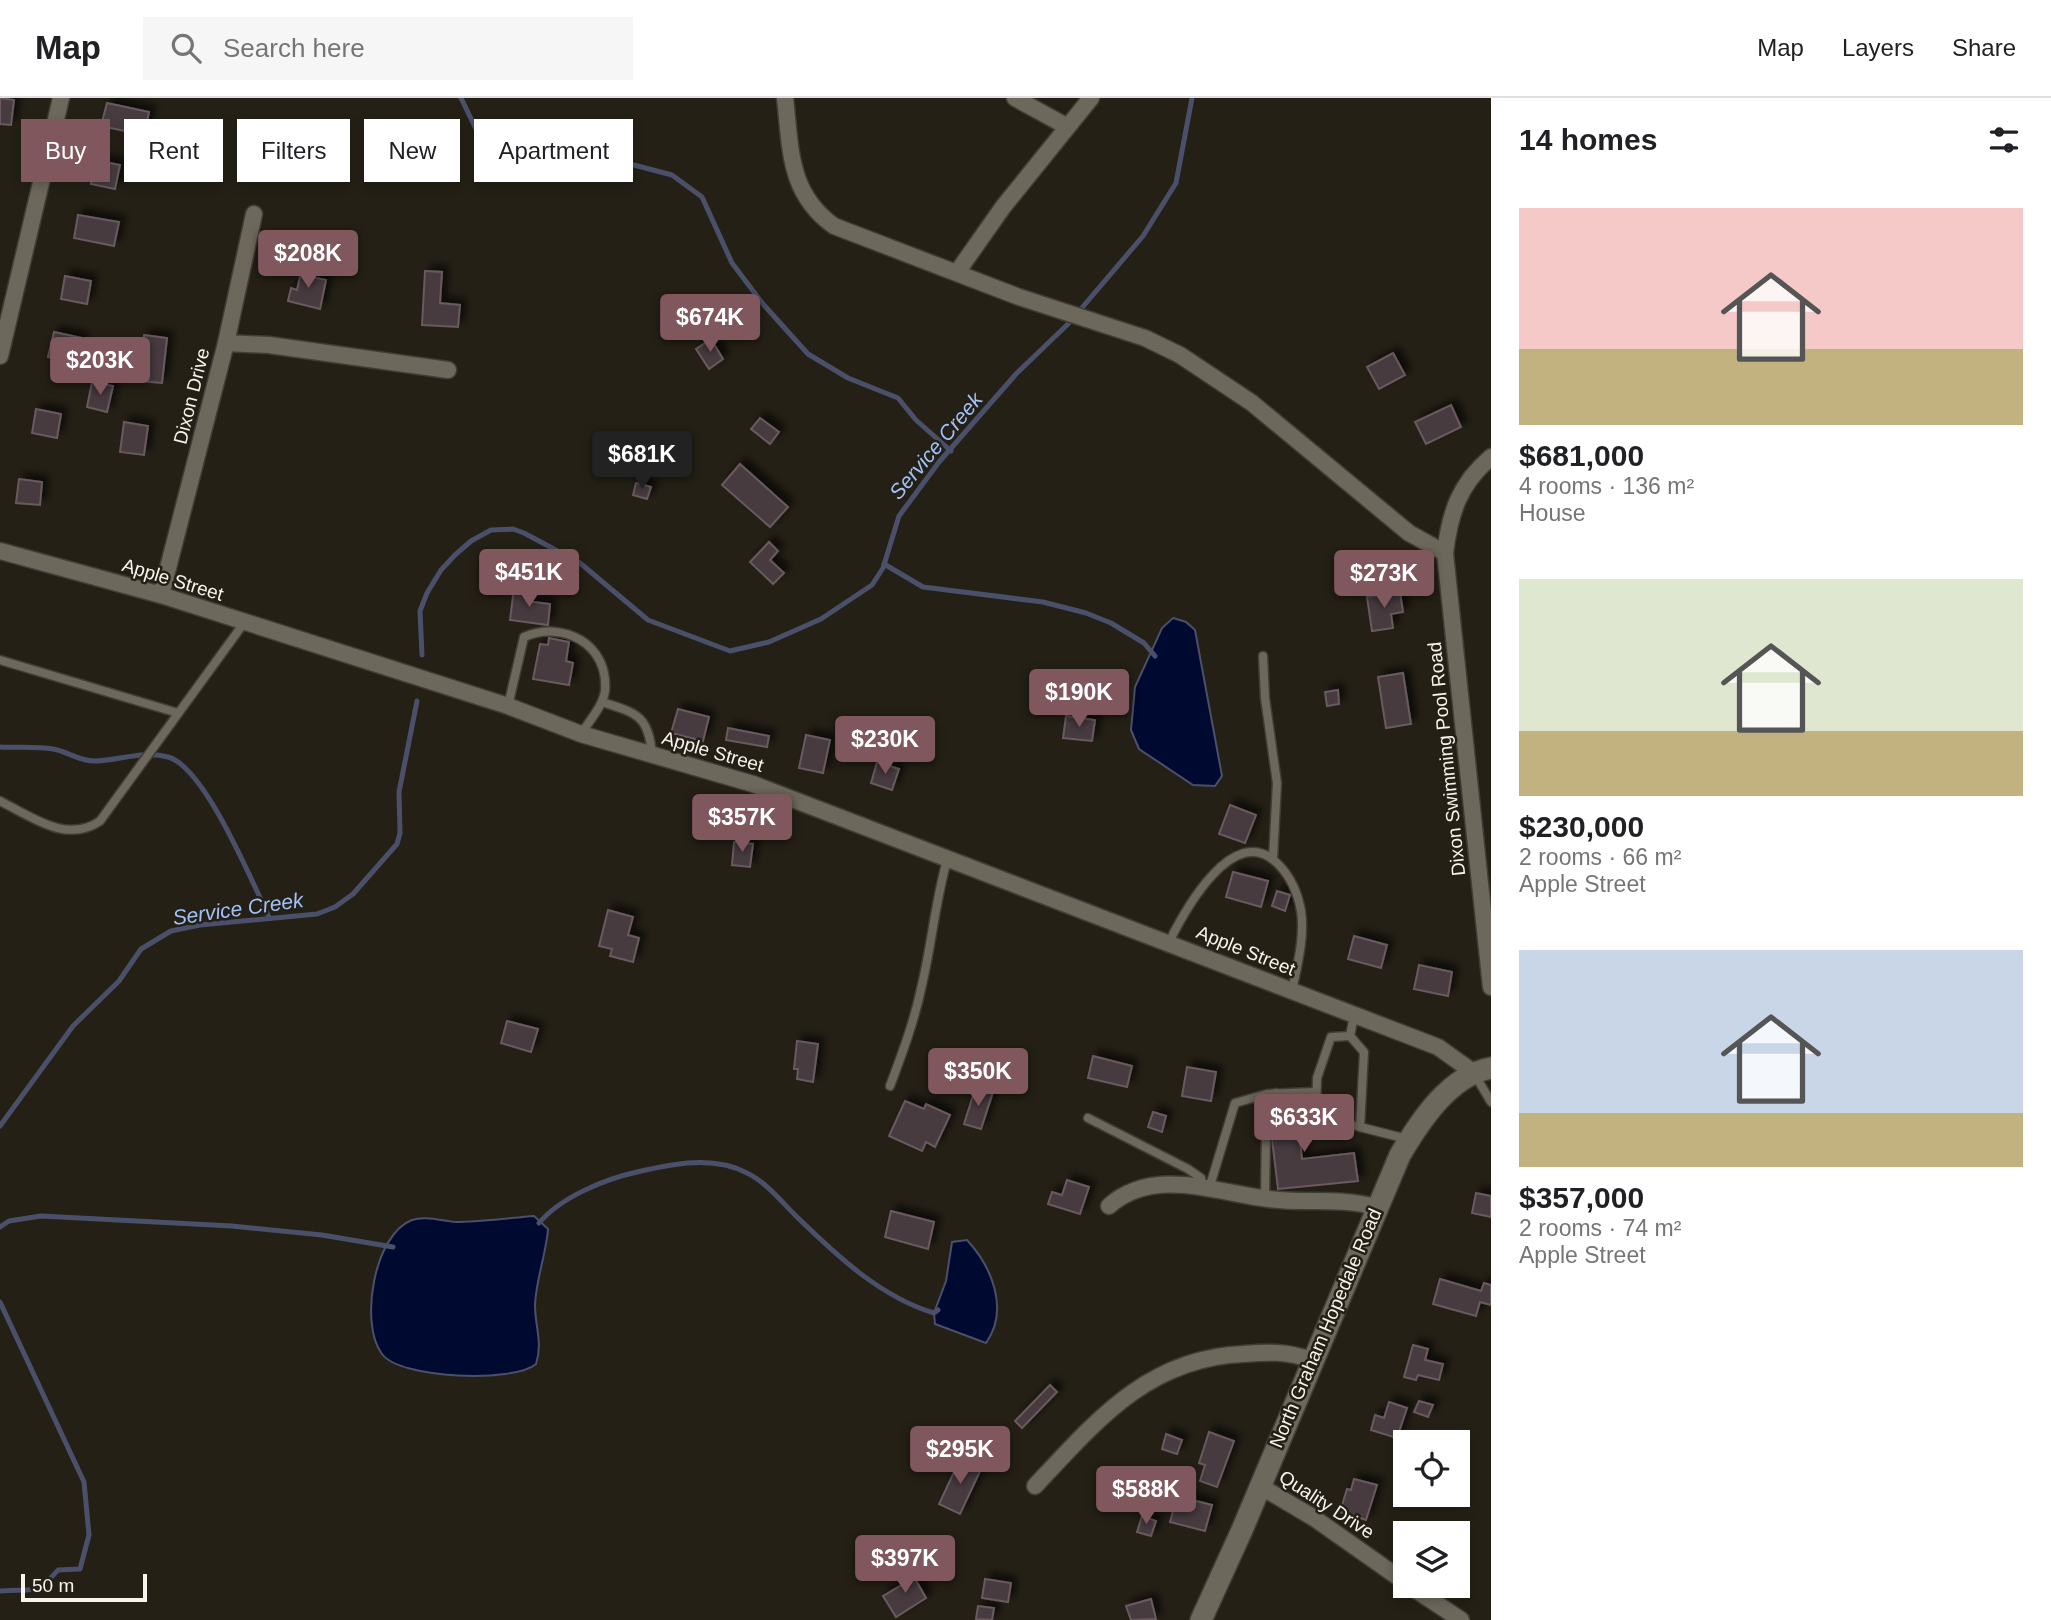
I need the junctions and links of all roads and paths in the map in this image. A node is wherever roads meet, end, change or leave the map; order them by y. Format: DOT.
graph roads {
  1 [pos="61,98"];
  2 [pos="785,98"];
  3 [pos="1016,98"];
  4 [pos="1091,98"];
  5 [pos="1066,127"];
  6 [pos="254,214"];
  7 [pos="958,271"];
  8 [pos="226,343"];
  9 [pos="1,348"];
  10 [pos="448,370"];
  11 [pos="1491,457"];
  12 [pos="0,551"];
  13 [pos="1445,553"];
  14 [pos="161,595"];
  15 [pos="244,624"];
  16 [pos="1263,656"];
  17 [pos="0,660"];
  18 [pos="602,702"];
  19 [pos="508,706"];
  20 [pos="178,713"];
  21 [pos="581,734"];
  22 [pos="652,755"];
  23 [pos="0,801"];
  24 [pos="948,857"];
  25 [pos="1273,859"];
  26 [pos="1168,942"];
  27 [pos="1491,987"];
  28 [pos="1292,991"];
  29 [pos="1354,1016"];
  30 [pos="1350,1036"];
  31 [pos="1482,1070"];
  32 [pos="890,1086"];
  33 [pos="1316,1092"];
  34 [pos="1276,1093"];
  35 [pos="1491,1102"];
  36 [pos="1088,1118"];
  37 [pos="1360,1127"];
  38 [pos="1409,1139"];
  39 [pos="1205,1189"];
  40 [pos="1265,1199"];
  41 [pos="1110,1206"];
  42 [pos="1375,1207"];
  43 [pos="1311,1360"];
  44 [pos="1035,1486"];
  45 [pos="1259,1486"];
  46 [pos="1393,1574"];
  47 [pos="1428,1598"];
  48 [pos="1201,1620"];
  49 [pos="1461,1620"];
  1 -- 9 [label="street"];
  2 -- 7 [label="street"];
  3 -- 5 [label="street"];
  4 -- 5 [label="street"];
  5 -- 7 [label="street"];
  6 -- 8 [label="street"];
  7 -- 13 [label="street"];
  8 -- 10 [label="street, Dixon Drive"];
  8 -- 14 [label="street, Dixon Drive"];
  11 -- 13 [label="street, Dixon Swimming Pool Road"];
  12 -- 14 [label="street, Apple Street"];
  13 -- 27 [label="street, Dixon Swimming Pool Road"];
  14 -- 15 [label="street, Apple Street"];
  15 -- 19 [label="street, Apple Street"];
  15 -- 20 [label="lane"];
  16 -- 25 [label="lane"];
  17 -- 20 [label="lane"];
  18 -- 19 [label="lane"];
  18 -- 21 [label="lane"];
  18 -- 22 [label="lane"];
  19 -- 21 [label="street, Apple Street"];
  20 -- 23 [label="lane"];
  21 -- 22 [label="street, Apple Street"];
  22 -- 24 [label="street, Apple Street"];
  24 -- 26 [label="street, Apple Street"];
  24 -- 32 [label="lane"];
  25 -- 26 [label="lane"];
  25 -- 28 [label="lane"];
  26 -- 28 [label="street, Apple Street"];
  28 -- 29 [label="street, Apple Street"];
  29 -- 30 [label="lane"];
  29 -- 31 [label="street, Apple Street"];
  30 -- 33 [label="lane"];
  30 -- 37 [label="lane"];
  31 -- 35 [label="lane"];
  31 -- 38 [label="street, North Graham Hopedale Road"];
  33 -- 34 [label="lane"];
  33 -- 37 [label="lane"];
  34 -- 39 [label="lane"];
  34 -- 40 [label="lane"];
  36 -- 39 [label="lane"];
  37 -- 38 [label="lane"];
  38 -- 42 [label="street, North Graham Hopedale Road"];
  39 -- 40 [label="street"];
  39 -- 41 [label="street"];
  40 -- 42 [label="street"];
  42 -- 43 [label="street, North Graham Hopedale Road"];
  43 -- 44 [label="street"];
  43 -- 45 [label="street, North Graham Hopedale Road"];
  45 -- 46 [label="street, Quality Drive"];
  45 -- 48 [label="street, North Graham Hopedale Road"];
  47 -- 49 [label="street"];
}
